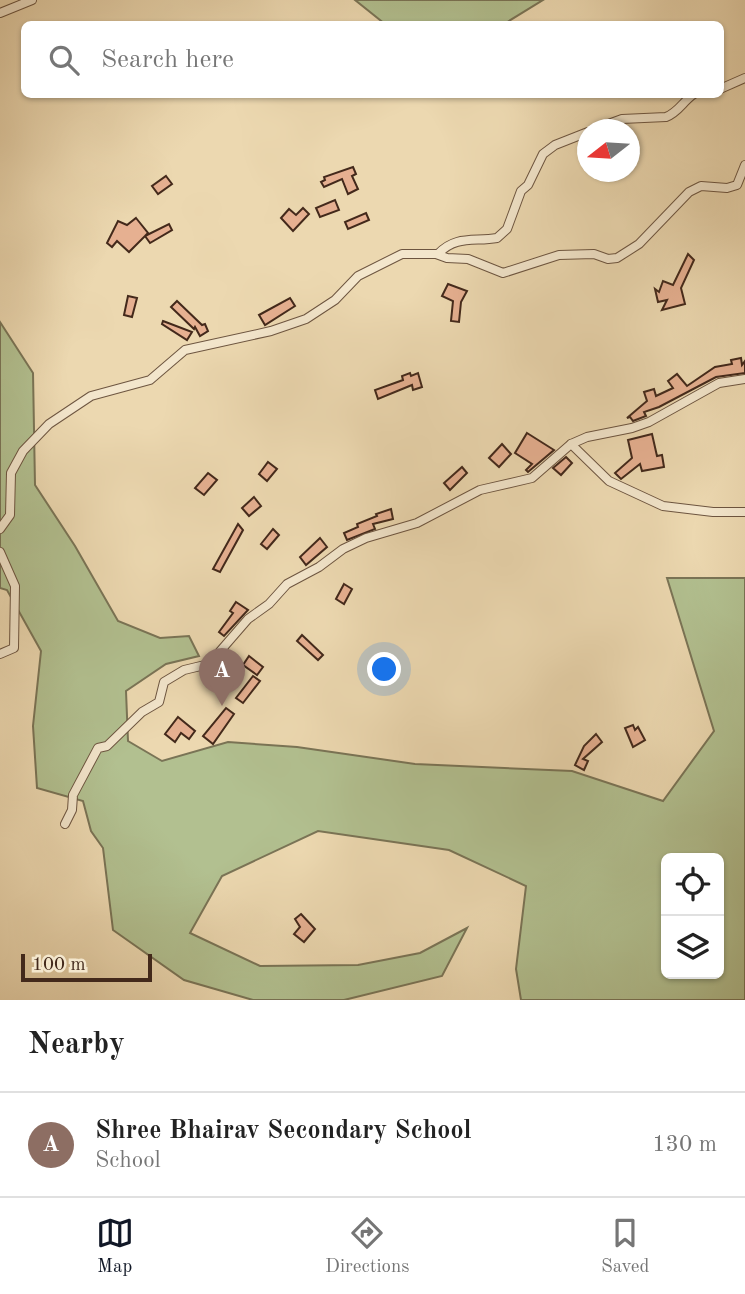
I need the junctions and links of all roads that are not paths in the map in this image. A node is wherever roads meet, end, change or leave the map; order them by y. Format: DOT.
graph roads {
  1 [pos="32,0"];
  2 [pos="0,13"];
  3 [pos="745,78"];
  4 [pos="724,87"];
  5 [pos="687,98"];
  6 [pos="622,119"];
  7 [pos="577,136"];
  8 [pos="745,165"];
  9 [pos="436,254"];
  10 [pos="745,379"];
  11 [pos="571,444"];
  12 [pos="745,513"];
  13 [pos="0,529"];
  14 [pos="0,552"];
  15 [pos="0,654"];
  16 [pos="65,824"];
  1 -- 2 [label="street"];
  3 -- 4 [label="street"];
  5 -- 6 [label="street"];
  7 -- 9 [label="street"];
  8 -- 9 [label="street"];
  9 -- 13 [label="street"];
  10 -- 11 [label="street"];
  11 -- 12 [label="street"];
  11 -- 16 [label="street"];
  14 -- 15 [label="street"];
}
